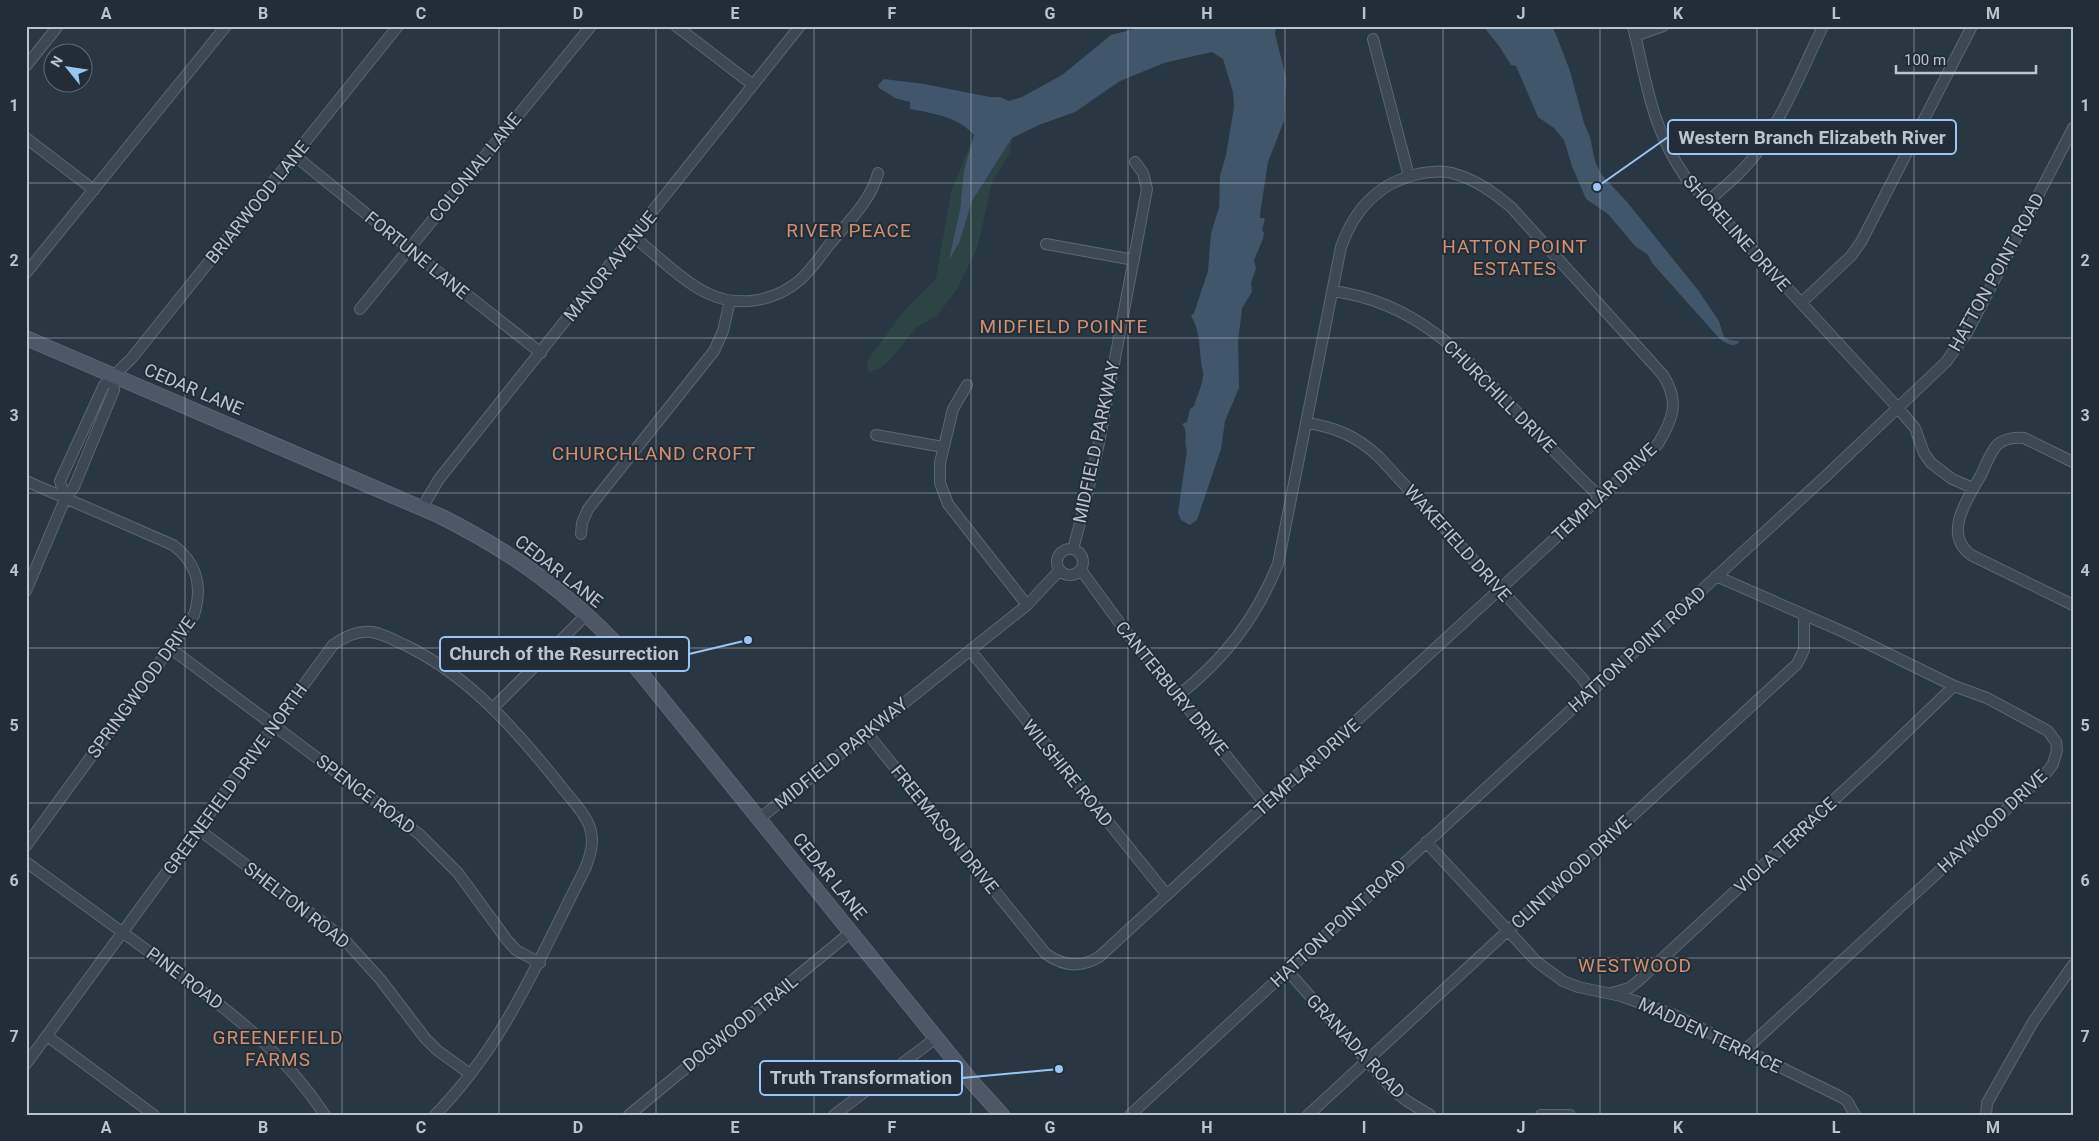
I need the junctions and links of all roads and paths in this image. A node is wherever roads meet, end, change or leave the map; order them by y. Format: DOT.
graph roads {
  1 [pos="58,26"];
  2 [pos="226,26"];
  3 [pos="398,26"];
  4 [pos="591,26"];
  5 [pos="676,26"];
  6 [pos="800,26"];
  7 [pos="1663,26"];
  8 [pos="1823,26"];
  9 [pos="1972,26"];
  10 [pos="1634,31"];
  11 [pos="1373,39"];
  12 [pos="26,66"];
  13 [pos="752,85"];
  14 [pos="2073,128"];
  15 [pos="26,138"];
  16 [pos="294,155"];
  17 [pos="1135,162"];
  18 [pos="878,172"];
  19 [pos="1409,176"];
  20 [pos="94,190"];
  21 [pos="1708,202"];
  22 [pos="634,237"];
  23 [pos="1046,244"];
  24 [pos="408,248"];
  25 [pos="1134,260"];
  26 [pos="26,273"];
  27 [pos="1333,291"];
  28 [pos="730,300"];
  29 [pos="1801,303"];
  30 [pos="360,309"];
  31 [pos="26,338"];
  32 [pos="541,353"];
  33 [pos="113,375"];
  34 [pos="967,386"];
  35 [pos="1898,408"];
  36 [pos="1307,423"];
  37 [pos="876,434"];
  38 [pos="943,447"];
  39 [pos="2073,462"];
  40 [pos="26,481"];
  41 [pos="1973,488"];
  42 [pos="1600,497"];
  43 [pos="65,499"];
  44 [pos="422,508"];
  45 [pos="581,534"];
  46 [pos="1072,548"];
  47 [pos="1081,570"];
  48 [pos="1059,571"];
  49 [pos="1716,576"];
  50 [pos="1500,589"];
  51 [pos="26,591"];
  52 [pos="1027,604"];
  53 [pos="2073,605"];
  54 [pos="587,614"];
  55 [pos="1804,615"];
  56 [pos="170,648"];
  57 [pos="970,650"];
  58 [pos="1954,686"];
  59 [pos="1591,690"];
  60 [pos="1178,696"];
  61 [pos="493,708"];
  62 [pos="274,725"];
  63 [pos="867,733"];
  64 [pos="1266,805"];
  65 [pos="759,819"];
  66 [pos="198,829"];
  67 [pos="1426,842"];
  68 [pos="26,846"];
  69 [pos="26,862"];
  70 [pos="1167,895"];
  71 [pos="1023,926"];
  72 [pos="1508,931"];
  73 [pos="122,932"];
  74 [pos="851,932"];
  75 [pos="540,963"];
  76 [pos="2073,965"];
  77 [pos="1287,970"];
  78 [pos="1610,993"];
  79 [pos="47,1036"];
  80 [pos="936,1038"];
  81 [pos="1745,1050"];
  82 [pos="1368,1060"];
  83 [pos="26,1064"];
  84 [pos="470,1074"];
  85 [pos="154,1115"];
  86 [pos="325,1115"];
  87 [pos="435,1115"];
  88 [pos="629,1115"];
  89 [pos="834,1115"];
  90 [pos="1002,1115"];
  91 [pos="1130,1115"];
  92 [pos="1308,1115"];
  93 [pos="1430,1115"];
  94 [pos="1541,1115"];
  95 [pos="1570,1115"];
  96 [pos="1855,1115"];
  97 [pos="1986,1115"];
  1 -- 12 [label="street"];
  2 -- 20 [label="street"];
  3 -- 16 [label="street, BRIARWOOD LANE"];
  4 -- 24 [label="street, COLONIAL LANE"];
  5 -- 13 [label="street"];
  6 -- 13 [label="street, MANOR AVENUE"];
  7 -- 10 [label="street"];
  8 -- 21 [label="street"];
  9 -- 29 [label="street"];
  10 -- 21 [label="street, SHORELINE DRIVE"];
  11 -- 19 [label="street"];
  13 -- 22 [label="street, MANOR AVENUE"];
  14 -- 35 [label="street, HATTON POINT ROAD"];
  15 -- 20 [label="street"];
  16 -- 24 [label="street, FORTUNE LANE"];
  16 -- 33 [label="street, BRIARWOOD LANE"];
  17 -- 25 [label="street, MIDFIELD PARKWAY"];
  18 -- 28 [label="street"];
  19 -- 27 [label="street, TEMPLAR DRIVE"];
  19 -- 42 [label="street, TEMPLAR DRIVE"];
  20 -- 26 [label="street"];
  21 -- 29 [label="street, SHORELINE DRIVE"];
  22 -- 28 [label="street"];
  22 -- 32 [label="street, MANOR AVENUE"];
  23 -- 25 [label="street"];
  24 -- 30 [label="street, COLONIAL LANE"];
  24 -- 32 [label="street, FORTUNE LANE"];
  25 -- 46 [label="street, MIDFIELD PARKWAY"];
  27 -- 36 [label="street, TEMPLAR DRIVE"];
  27 -- 42 [label="street, CHURCHILL DRIVE"];
  28 -- 45 [label="street"];
  29 -- 35 [label="street, SHORELINE DRIVE"];
  31 -- 33 [label="main road, CEDAR LANE"];
  32 -- 44 [label="street, MANOR AVENUE"];
  33 -- 43 [label="street, BRIARWOOD LANE"];
  33 -- 43 [label="street, BRIARWOOD LANE"];
  33 -- 44 [label="main road, CEDAR LANE"];
  34 -- 38 [label="street"];
  35 -- 41 [label="street, SHORELINE DRIVE"];
  35 -- 49 [label="street, HATTON POINT ROAD"];
  36 -- 50 [label="street, WAKEFIELD DRIVE"];
  36 -- 60 [label="street, TEMPLAR DRIVE"];
  37 -- 38 [label="street"];
  38 -- 52 [label="street"];
  39 -- 41 [label="street"];
  40 -- 43 [label="street, SPRINGWOOD DRIVE"];
  41 -- 53 [label="street"];
  42 -- 50 [label="street, TEMPLAR DRIVE"];
  43 -- 51 [label="street, BRIARWOOD LANE"];
  43 -- 56 [label="street, SPRINGWOOD DRIVE"];
  44 -- 54 [label="main road, CEDAR LANE"];
  46 -- 47 [label="street"];
  46 -- 48 [label="street"];
  47 -- 48 [label="street"];
  47 -- 60 [label="street, CANTERBURY DRIVE"];
  48 -- 52 [label="street, MIDFIELD PARKWAY"];
  49 -- 55 [label="street, HAYWOOD DRIVE"];
  49 -- 59 [label="street, HATTON POINT ROAD"];
  50 -- 59 [label="street, WAKEFIELD DRIVE"];
  50 -- 64 [label="street, TEMPLAR DRIVE"];
  52 -- 57 [label="street, MIDFIELD PARKWAY"];
  54 -- 61 [label="street"];
  54 -- 65 [label="main road, CEDAR LANE"];
  55 -- 58 [label="street, HAYWOOD DRIVE"];
  55 -- 72 [label="street, CLINTWOOD DRIVE"];
  56 -- 62 [label="street, SPENCE ROAD"];
  56 -- 68 [label="street, SPRINGWOOD DRIVE"];
  57 -- 63 [label="street, MIDFIELD PARKWAY"];
  57 -- 70 [label="street, WILSHIRE ROAD"];
  58 -- 78 [label="street, VIOLA TERRACE"];
  58 -- 81 [label="street, HAYWOOD DRIVE"];
  59 -- 67 [label="street, HATTON POINT ROAD"];
  60 -- 64 [label="street, CANTERBURY DRIVE"];
  61 -- 62 [label="street, GREENEFIELD DRIVE NORTH"];
  61 -- 75 [label="street, GREENEFIELD DRIVE NORTH"];
  62 -- 66 [label="street, GREENEFIELD DRIVE NORTH"];
  62 -- 75 [label="street, SPENCE ROAD"];
  63 -- 65 [label="street, MIDFIELD PARKWAY"];
  63 -- 71 [label="street, FREEMASON DRIVE"];
  64 -- 70 [label="street, TEMPLAR DRIVE"];
  65 -- 74 [label="main road, CEDAR LANE"];
  66 -- 73 [label="street, GREENEFIELD DRIVE NORTH"];
  66 -- 84 [label="street, SHELTON ROAD"];
  67 -- 72 [label="street, MADDEN TERRACE"];
  67 -- 77 [label="street, HATTON POINT ROAD"];
  69 -- 73 [label="street, PINE ROAD"];
  70 -- 71 [label="street, TEMPLAR DRIVE"];
  72 -- 78 [label="street, MADDEN TERRACE"];
  72 -- 82 [label="street, CLINTWOOD DRIVE"];
  73 -- 79 [label="street, GREENEFIELD DRIVE NORTH"];
  73 -- 86 [label="street, PINE ROAD"];
  74 -- 80 [label="main road, CEDAR LANE"];
  74 -- 88 [label="street, DOGWOOD TRAIL"];
  75 -- 84 [label="street, GREENEFIELD DRIVE NORTH"];
  76 -- 97 [label="street"];
  77 -- 82 [label="street, GRANADA ROAD"];
  77 -- 91 [label="street, HATTON POINT ROAD"];
  78 -- 81 [label="street, MADDEN TERRACE"];
  79 -- 83 [label="street, GREENEFIELD DRIVE NORTH"];
  79 -- 85 [label="street"];
  80 -- 89 [label="street"];
  80 -- 90 [label="main road, CEDAR LANE"];
  81 -- 96 [label="street, MADDEN TERRACE"];
  82 -- 92 [label="street, CLINTWOOD DRIVE"];
  82 -- 93 [label="street, GRANADA ROAD"];
  84 -- 87 [label="street, GREENEFIELD DRIVE NORTH"];
  94 -- 95 [label="street"];
}
